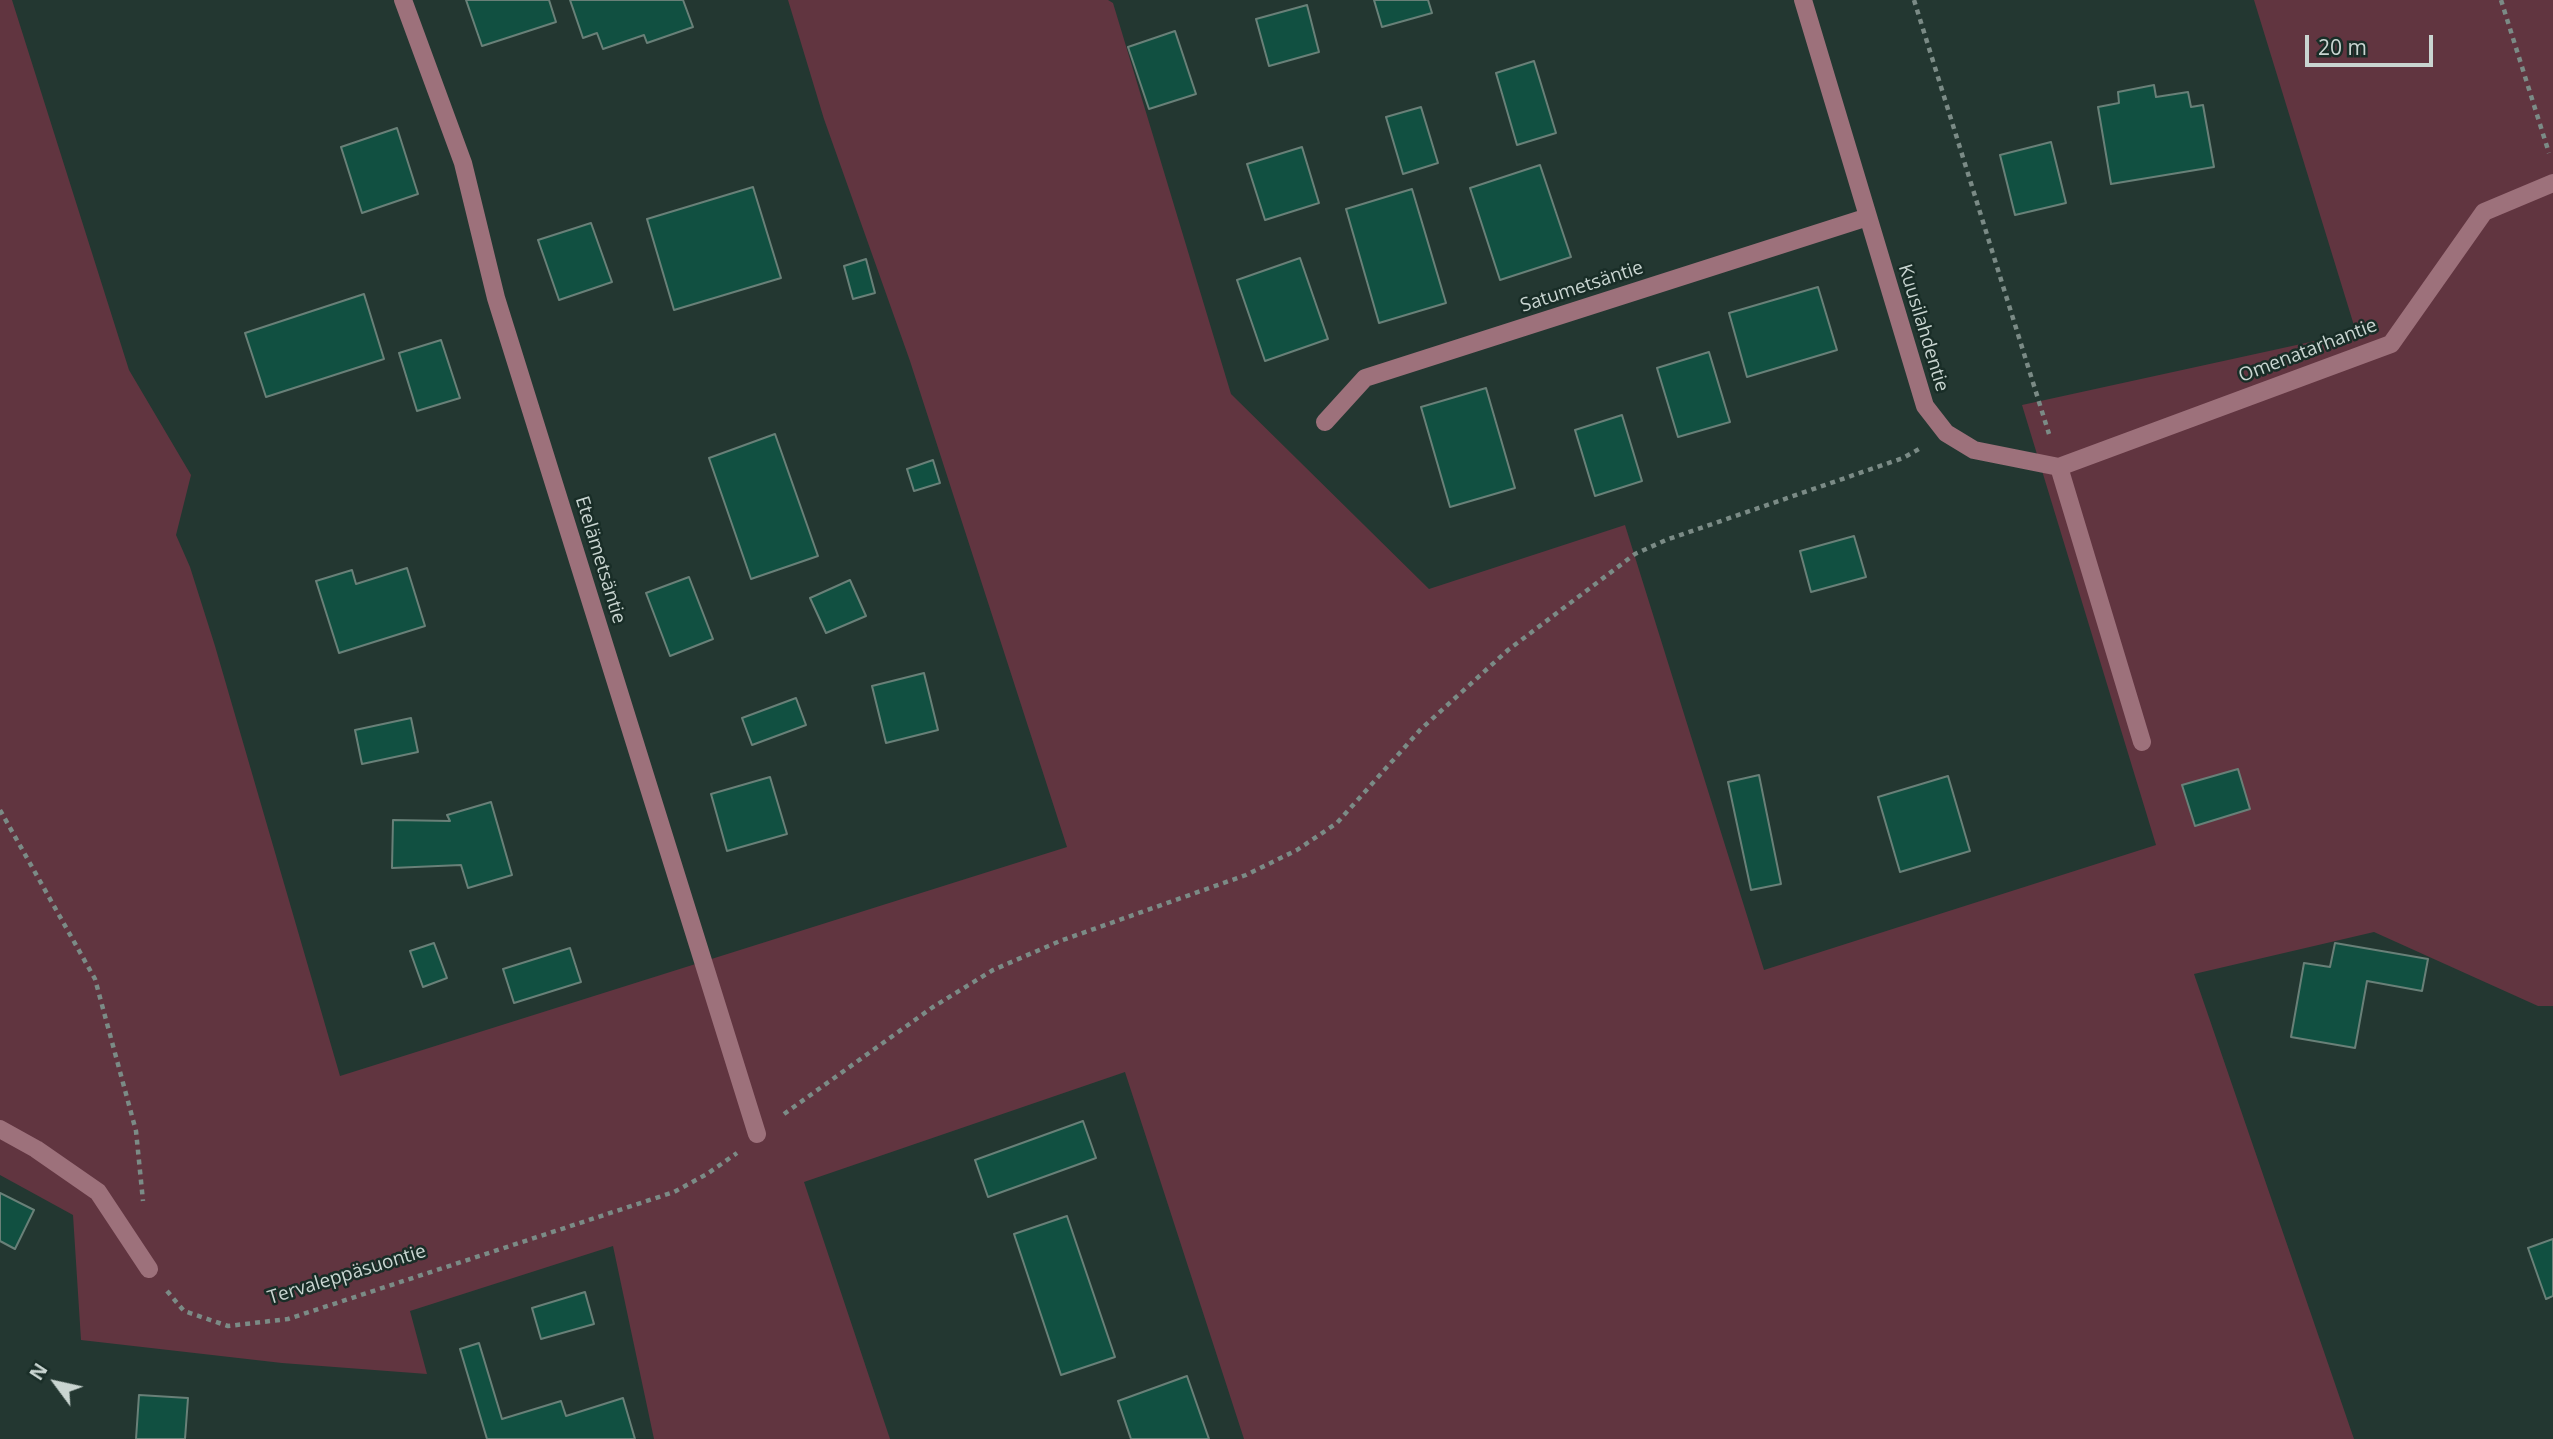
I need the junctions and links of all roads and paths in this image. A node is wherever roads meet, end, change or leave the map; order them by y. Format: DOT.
graph roads {
  1 [pos="403,0"];
  2 [pos="1803,0"];
  3 [pos="1914,0"];
  4 [pos="2501,0"];
  5 [pos="2549,154"];
  6 [pos="2553,183"];
  7 [pos="1868,217"];
  8 [pos="1325,422"];
  9 [pos="1903,458"];
  10 [pos="2059,467"];
  11 [pos="2141,742"];
  12 [pos="0,810"];
  13 [pos="0,1129"];
  14 [pos="757,1133"];
  15 [pos="144,1214"];
  16 [pos="149,1269"];
  1 -- 14 [label="street, Etelämetsäntie"];
  2 -- 7 [label="street, Kuusilahdentie"];
  3 -- 10 [label="path"];
  4 -- 5 [label="path"];
  6 -- 10 [label="street, Omenatarhantie"];
  7 -- 8 [label="street, Satumetsäntie"];
  7 -- 10 [label="street, Kuusilahdentie"];
  9 -- 14 [label="path, Tervaleppäsuontie"];
  10 -- 11 [label="street"];
  12 -- 15 [label="path"];
  13 -- 16 [label="street"];
  14 -- 16 [label="path, Tervaleppäsuontie"];
}
